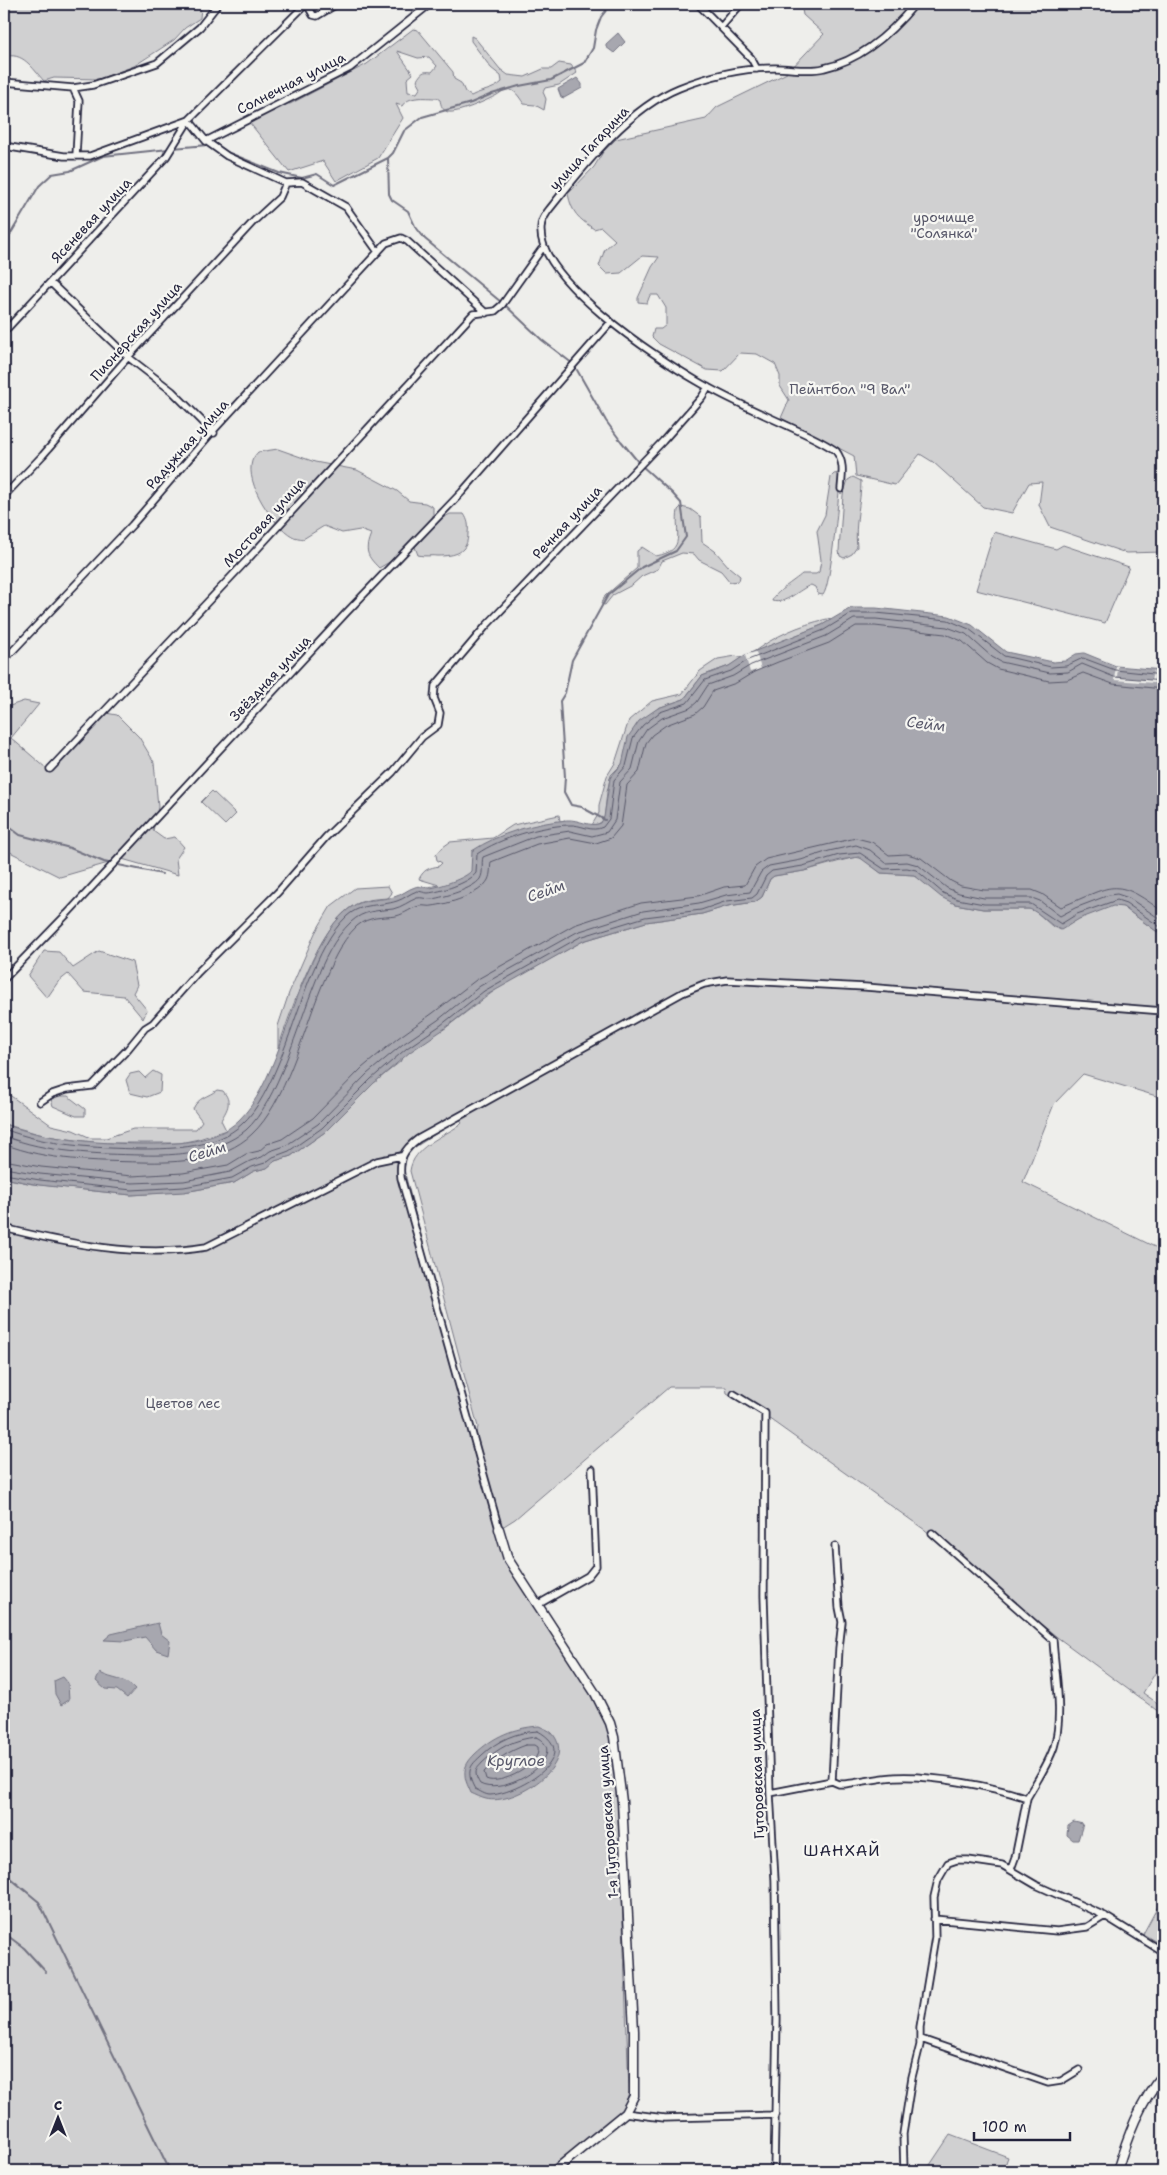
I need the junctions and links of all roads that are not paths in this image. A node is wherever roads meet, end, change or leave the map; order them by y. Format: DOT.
graph roads {
  1 [pos="218,4"];
  2 [pos="306,4"];
  3 [pos="337,4"];
  4 [pos="430,4"];
  5 [pos="698,4"];
  6 [pos="741,4"];
  7 [pos="916,4"];
  8 [pos="721,27"];
  9 [pos="757,69"];
  10 [pos="4,82"];
  11 [pos="73,88"];
  12 [pos="189,120"];
  13 [pos="206,141"];
  14 [pos="4,146"];
  15 [pos="76,156"];
  16 [pos="286,183"];
  17 [pos="545,248"];
  18 [pos="378,252"];
  19 [pos="51,283"];
  20 [pos="486,313"];
  21 [pos="611,322"];
  22 [pos="4,332"];
  23 [pos="128,357"];
  24 [pos="708,387"];
  25 [pos="214,434"];
  26 [pos="841,489"];
  27 [pos="4,496"];
  28 [pos="4,660"];
  29 [pos="50,769"];
  30 [pos="4,979"];
  31 [pos="1163,1011"];
  32 [pos="40,1102"];
  33 [pos="401,1156"];
  34 [pos="4,1228"];
  35 [pos="734,1394"];
  36 [pos="592,1470"];
  37 [pos="498,1529"];
  38 [pos="932,1533"];
  39 [pos="835,1546"];
  40 [pos="537,1604"];
  41 [pos="832,1781"];
  42 [pos="770,1793"];
  43 [pos="1027,1798"];
  44 [pos="1012,1870"];
  45 [pos="1105,1916"];
  46 [pos="934,1919"];
  47 [pos="1163,1952"];
  48 [pos="921,2039"];
  49 [pos="1079,2070"];
  50 [pos="1163,2074"];
  51 [pos="625,2113"];
  52 [pos="776,2115"];
  53 [pos="554,2171"];
  54 [pos="774,2171"];
  55 [pos="904,2171"];
  56 [pos="1117,2171"];
  1 -- 11 [label="street"];
  2 -- 3 [label="street"];
  2 -- 12 [label="street"];
  4 -- 13 [label="street, Солнечная улица"];
  5 -- 8 [label="street"];
  6 -- 8 [label="street"];
  7 -- 9 [label="street, улица Гагарина"];
  8 -- 9 [label="street"];
  9 -- 17 [label="street, улица Гагарина"];
  10 -- 11 [label="street"];
  11 -- 15 [label="street"];
  12 -- 13 [label="street"];
  12 -- 15 [label="street"];
  12 -- 19 [label="street, Ясеневая улица"];
  13 -- 16 [label="street"];
  14 -- 15 [label="street"];
  16 -- 18 [label="street"];
  16 -- 23 [label="street, Пионерская улица"];
  17 -- 20 [label="street, Мостовая улица"];
  17 -- 21 [label="street, улица Гагарина"];
  18 -- 20 [label="street, Радужная улица"];
  18 -- 25 [label="street, Радужная улица"];
  19 -- 22 [label="street, Ясеневая улица"];
  19 -- 23 [label="street"];
  20 -- 29 [label="street, Мостовая улица"];
  21 -- 24 [label="street, улица Гагарина"];
  21 -- 30 [label="street, Звёздная улица"];
  23 -- 25 [label="street"];
  23 -- 27 [label="street, Пионерская улица"];
  24 -- 26 [label="street, улица Гагарина"];
  24 -- 32 [label="street, Речная улица"];
  25 -- 28 [label="street, Радужная улица"];
  31 -- 33 [label="street"];
  33 -- 34 [label="street"];
  33 -- 37 [label="street"];
  35 -- 42 [label="street, Гуторовская улица"];
  36 -- 40 [label="street"];
  37 -- 40 [label="street, 1-я Гуторовская улица"];
  38 -- 43 [label="street"];
  39 -- 41 [label="street"];
  40 -- 51 [label="street, 1-я Гуторовская улица"];
  41 -- 42 [label="street"];
  41 -- 43 [label="street"];
  42 -- 52 [label="street, Гуторовская улица"];
  43 -- 44 [label="street"];
  44 -- 45 [label="street"];
  44 -- 46 [label="street"];
  45 -- 46 [label="street"];
  45 -- 47 [label="street"];
  46 -- 48 [label="street"];
  48 -- 49 [label="street"];
  48 -- 55 [label="street"];
  50 -- 56 [label="street"];
  51 -- 52 [label="street"];
  51 -- 53 [label="street"];
  52 -- 54 [label="street, Гуторовская улица"];
}
